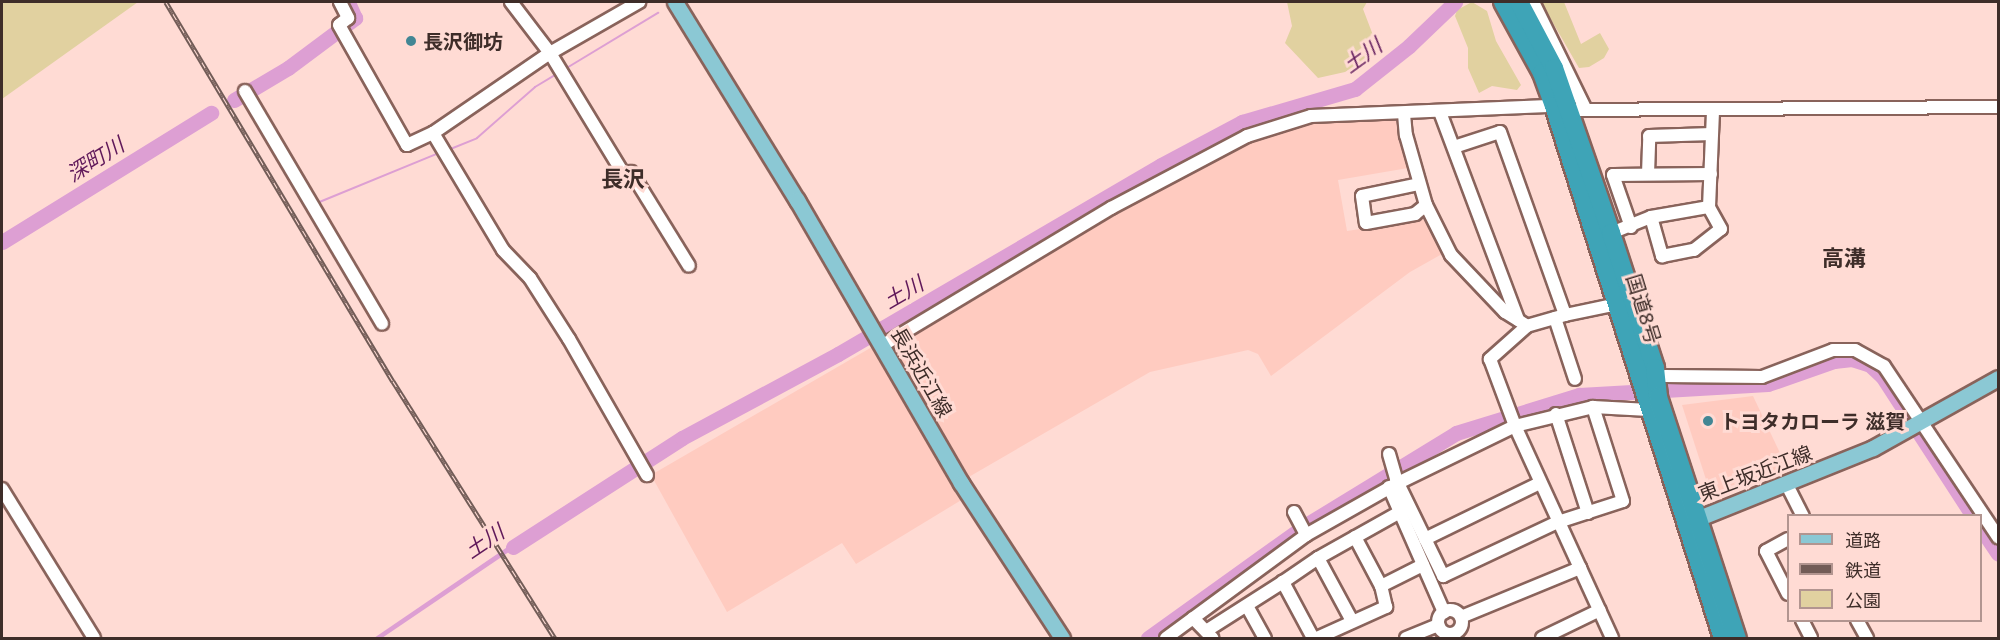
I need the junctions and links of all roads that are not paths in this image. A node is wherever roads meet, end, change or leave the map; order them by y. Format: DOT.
graph roads {
  1 [pos="340,2"];
  2 [pos="511,2"];
  3 [pos="675,2"];
  4 [pos="631,4"];
  5 [pos="1517,5"];
  6 [pos="550,53"];
  7 [pos="245,91"];
  8 [pos="1998,107"];
  9 [pos="1570,109"];
  10 [pos="1713,110"];
  11 [pos="1440,112"];
  12 [pos="1404,114"];
  13 [pos="433,133"];
  14 [pos="1712,134"];
  15 [pos="1454,147"];
  16 [pos="1648,174"];
  17 [pos="1711,174"];
  18 [pos="1419,184"];
  19 [pos="1426,205"];
  20 [pos="1709,207"];
  21 [pos="1651,217"];
  22 [pos="1631,227"];
  23 [pos="1611,233"];
  24 [pos="689,266"];
  25 [pos="1626,302"];
  26 [pos="1560,316"];
  27 [pos="1523,323"];
  28 [pos="382,324"];
  29 [pos="881,343"];
  30 [pos="1653,371"];
  31 [pos="1998,378"];
  32 [pos="1575,379"];
  33 [pos="1651,402"];
  34 [pos="1593,407"];
  35 [pos="1556,414"];
  36 [pos="1514,424"];
  37 [pos="1917,424"];
  38 [pos="1389,456"];
  39 [pos="647,475"];
  40 [pos="1394,483"];
  41 [pos="1540,483"];
  42 [pos="1787,485"];
  43 [pos="2,489"];
  44 [pos="1294,512"];
  45 [pos="1400,513"];
  46 [pos="1588,513"];
  47 [pos="1802,514"];
  48 [pos="1982,514"];
  49 [pos="1982,515"];
  50 [pos="1692,520"];
  51 [pos="1558,522"];
  52 [pos="1306,535"];
  53 [pos="1355,537"];
  54 [pos="1998,537"];
  55 [pos="1425,539"];
  56 [pos="1787,540"];
  57 [pos="1318,558"];
  58 [pos="1423,565"];
  59 [pos="1580,568"];
  60 [pos="1283,582"];
  61 [pos="1381,586"];
  62 [pos="1787,592"];
  63 [pos="1247,606"];
  64 [pos="1600,610"];
  65 [pos="1444,612"];
  66 [pos="1461,617"];
  67 [pos="1193,618"];
  68 [pos="1352,621"];
  69 [pos="1802,622"];
  70 [pos="1858,622"];
  71 [pos="1438,625"];
  72 [pos="1565,633"];
  73 [pos="1209,635"];
  74 [pos="1456,636"];
  75 [pos="94,639"];
  76 [pos="1062,639"];
  77 [pos="1166,639"];
  78 [pos="1265,639"];
  79 [pos="1315,639"];
  80 [pos="1406,639"];
  81 [pos="1542,639"];
  82 [pos="1612,639"];
  83 [pos="1724,639"];
  84 [pos="1737,639"];
  85 [pos="1811,639"];
  86 [pos="1867,639"];
  1 -- 13 [label="street"];
  2 -- 6 [label="street"];
  3 -- 29 [label="main road, 長浜近江線"];
  4 -- 6 [label="street"];
  5 -- 9 [label="highway, 国道8号"];
  5 -- 9 [label="street"];
  6 -- 13 [label="street"];
  6 -- 24 [label="street"];
  7 -- 28 [label="street"];
  8 -- 10 [label="street"];
  9 -- 10 [label="street"];
  9 -- 11 [label="street"];
  9 -- 23 [label="highway, 国道8号"];
  9 -- 25 [label="highway, 国道8号"];
  10 -- 14 [label="street"];
  11 -- 12 [label="street"];
  11 -- 15 [label="street"];
  12 -- 18 [label="street"];
  12 -- 29 [label="street"];
  13 -- 39 [label="street"];
  14 -- 16 [label="street"];
  14 -- 17 [label="street"];
  15 -- 26 [label="street"];
  15 -- 27 [label="street"];
  16 -- 17 [label="street"];
  16 -- 22 [label="street"];
  17 -- 20 [label="street"];
  18 -- 19 [label="street"];
  18 -- 19 [label="street"];
  19 -- 27 [label="street"];
  20 -- 21 [label="street"];
  20 -- 21 [label="street"];
  21 -- 22 [label="street"];
  22 -- 23 [label="street"];
  23 -- 25 [label="highway, 国道8号"];
  25 -- 26 [label="street"];
  25 -- 30 [label="highway, 国道8号"];
  26 -- 27 [label="street"];
  26 -- 32 [label="street"];
  27 -- 36 [label="street"];
  29 -- 76 [label="main road, 長浜近江線"];
  30 -- 33 [label="highway, 国道8号"];
  30 -- 37 [label="street"];
  31 -- 37 [label="main road, 東上坂近江線"];
  33 -- 34 [label="street"];
  33 -- 50 [label="highway, 国道8号"];
  34 -- 35 [label="street"];
  34 -- 46 [label="street"];
  35 -- 36 [label="street"];
  35 -- 46 [label="street"];
  36 -- 40 [label="street"];
  36 -- 41 [label="street"];
  37 -- 42 [label="main road, 東上坂近江線"];
  37 -- 48 [label="street"];
  38 -- 40 [label="street"];
  40 -- 45 [label="street"];
  40 -- 52 [label="street"];
  40 -- 55 [label="street"];
  41 -- 51 [label="street"];
  41 -- 55 [label="street"];
  42 -- 47 [label="street"];
  42 -- 50 [label="main road, 東上坂近江線"];
  43 -- 75 [label="street"];
  44 -- 52 [label="street"];
  45 -- 53 [label="street"];
  45 -- 58 [label="street"];
  46 -- 51 [label="street"];
  49 -- 54 [label="street"];
  50 -- 83 [label="highway, 国道8号"];
  50 -- 84 [label="highway, 国道8号"];
  51 -- 55 [label="street"];
  51 -- 59 [label="street"];
  52 -- 67 [label="street"];
  53 -- 57 [label="street"];
  53 -- 61 [label="street"];
  56 -- 62 [label="street"];
  57 -- 60 [label="street"];
  57 -- 68 [label="street"];
  58 -- 61 [label="street"];
  58 -- 65 [label="street"];
  59 -- 64 [label="street"];
  59 -- 66 [label="street"];
  60 -- 63 [label="street"];
  60 -- 79 [label="street"];
  61 -- 68 [label="street"];
  63 -- 73 [label="street"];
  63 -- 78 [label="street"];
  64 -- 72 [label="street"];
  64 -- 82 [label="street"];
  65 -- 66 [label="street"];
  65 -- 71 [label="street"];
  66 -- 74 [label="street"];
  67 -- 73 [label="street"];
  67 -- 77 [label="street"];
  68 -- 79 [label="street"];
  69 -- 85 [label="street"];
  70 -- 86 [label="street"];
  71 -- 74 [label="street"];
  71 -- 80 [label="street"];
  72 -- 81 [label="street"];
}
